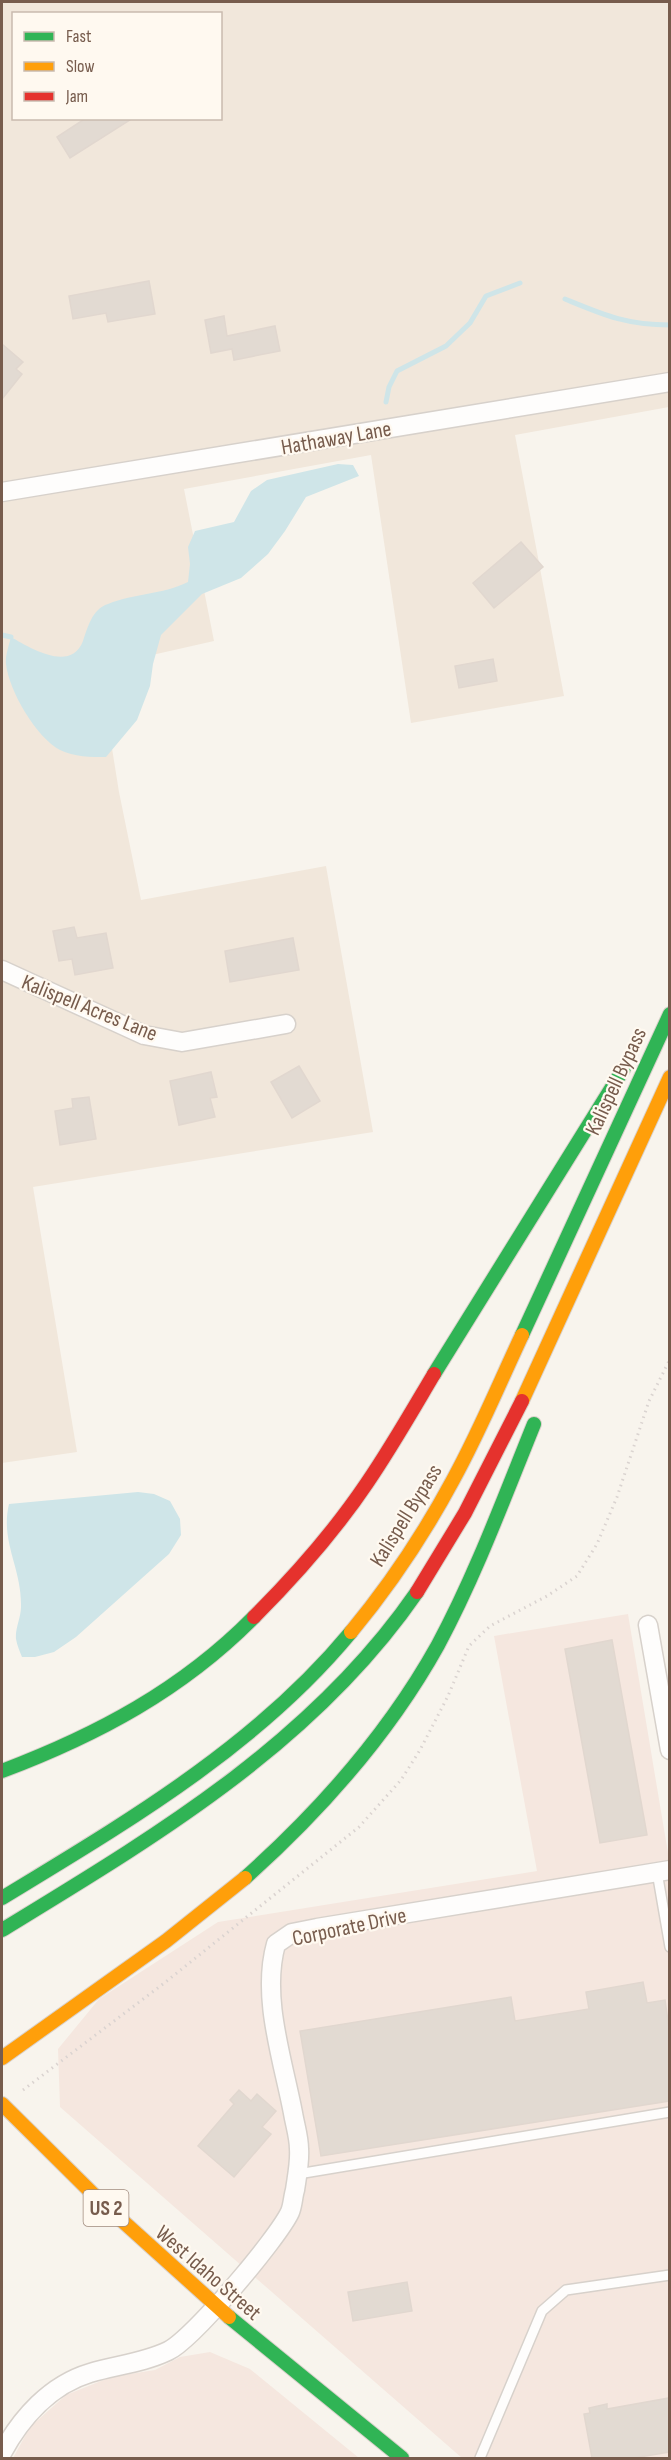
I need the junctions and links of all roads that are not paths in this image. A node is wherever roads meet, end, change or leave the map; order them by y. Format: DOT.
graph roads {
  1 [pos="669,382"];
  2 [pos="2,492"];
  3 [pos="2,970"];
  4 [pos="669,1006"];
  5 [pos="669,1014"];
  6 [pos="286,1024"];
  7 [pos="669,1077"];
  8 [pos="619,1187"];
  9 [pos="593,1279"];
  10 [pos="542,1406"];
  11 [pos="648,1625"];
  12 [pos="669,1750"];
  13 [pos="2,1771"];
  14 [pos="663,1871"];
  15 [pos="2,1898"];
  16 [pos="2,1930"];
  17 [pos="669,1947"];
  18 [pos="2,2058"];
  19 [pos="2,2104"];
  20 [pos="669,2112"];
  21 [pos="298,2174"];
  22 [pos="669,2274"];
  23 [pos="215,2307"];
  24 [pos="2,2453"];
  25 [pos="402,2458"];
  26 [pos="480,2458"];
  1 -- 2 [label="street, Hathaway Lane"];
  3 -- 6 [label="street, Kalispell Acres Lane"];
  4 -- 13 [label="highway"];
  5 -- 15 [label="highway, Kalispell Bypass"];
  7 -- 8 [label="highway"];
  8 -- 9 [label="highway"];
  8 -- 16 [label="highway"];
  10 -- 18 [label="highway"];
  11 -- 12 [label="street"];
  14 -- 17 [label="lane"];
  14 -- 21 [label="street, Corporate Drive"];
  19 -- 23 [label="highway, West Idaho Street / US 2"];
  20 -- 21 [label="lane"];
  21 -- 23 [label="street, Corporate Drive"];
  22 -- 26 [label="lane"];
  23 -- 24 [label="street, Corporate Drive"];
  23 -- 25 [label="highway, West Idaho Street / US 2"];
}
